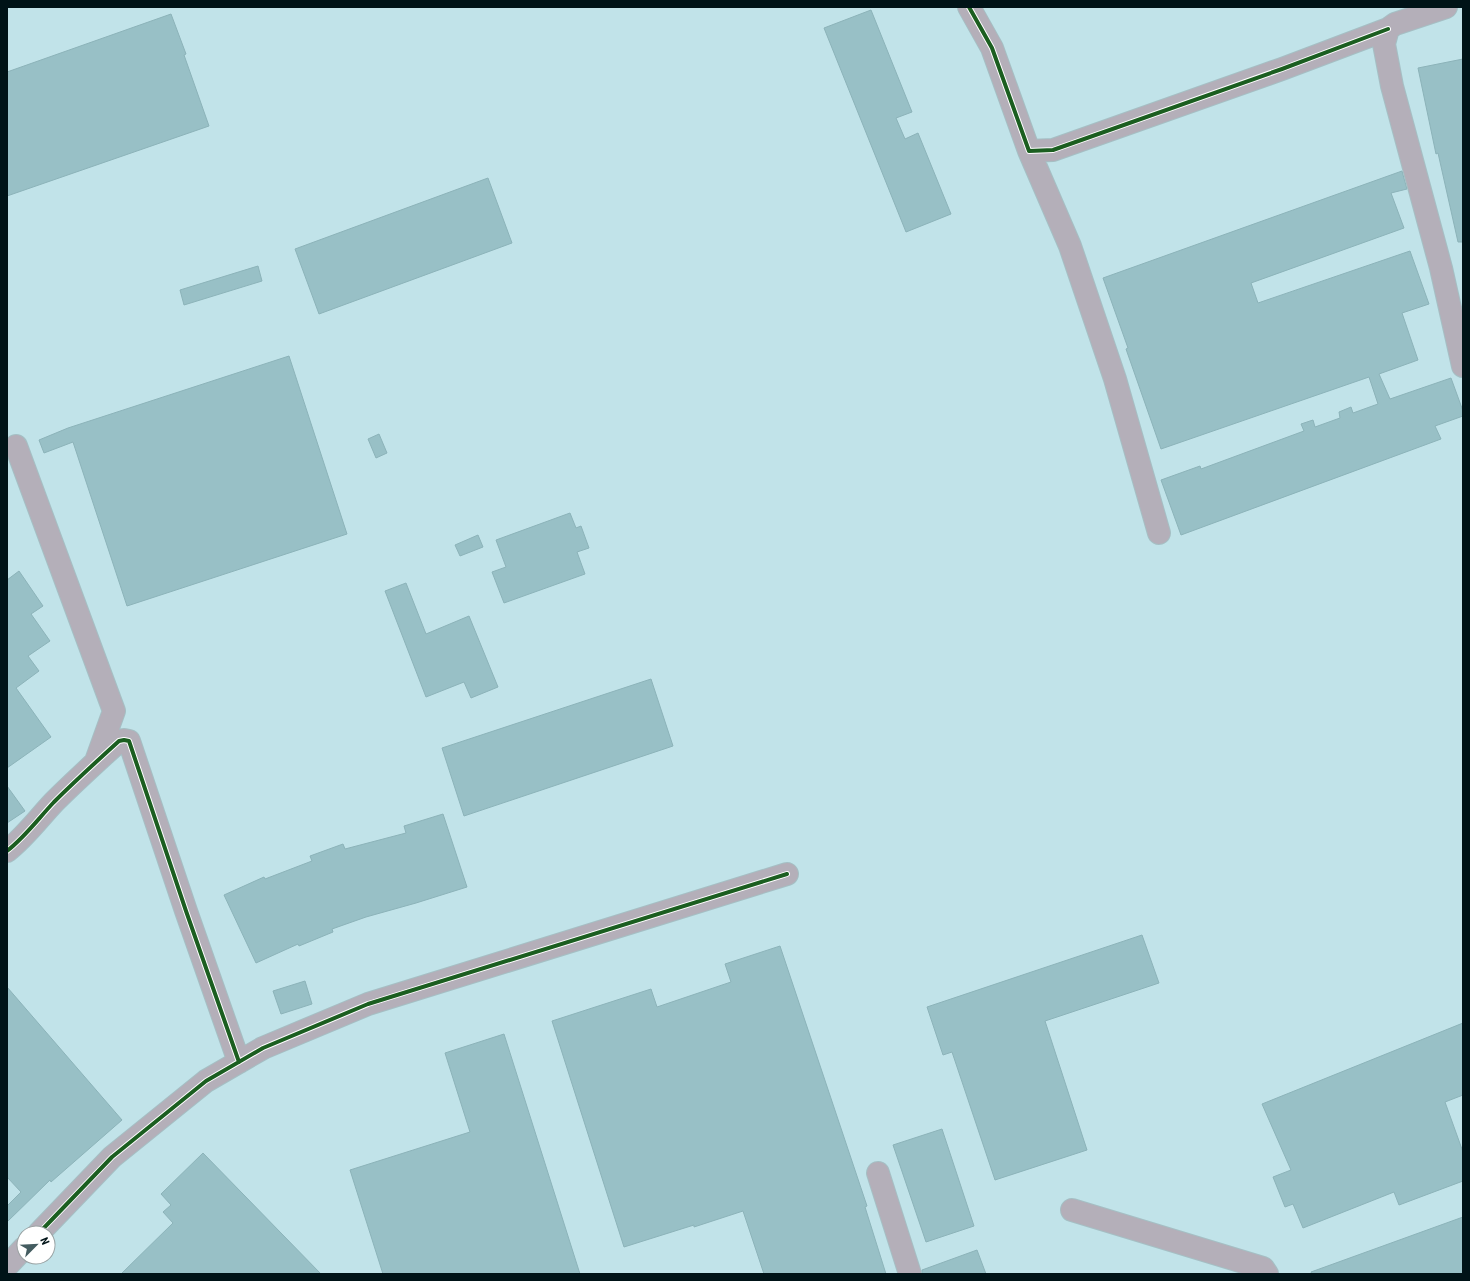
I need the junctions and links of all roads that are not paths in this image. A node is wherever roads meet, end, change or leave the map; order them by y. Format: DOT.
graph roads {
  1 [pos="969,7"];
  2 [pos="1446,7"];
  3 [pos="1388,30"];
  4 [pos="1030,151"];
  5 [pos="1463,366"];
  6 [pos="16,446"];
  7 [pos="1159,533"];
  8 [pos="96,762"];
  9 [pos="7,851"];
  10 [pos="787,874"];
  11 [pos="239,1062"];
  12 [pos="878,1172"];
  13 [pos="1072,1210"];
  14 [pos="47,1225"];
  15 [pos="16,1256"];
  16 [pos="7,1266"];
  17 [pos="910,1274"];
  18 [pos="1267,1274"];
  1 -- 4 [label="street"];
  2 -- 3 [label="street"];
  3 -- 4 [label="street"];
  3 -- 5 [label="street"];
  4 -- 7 [label="street"];
  6 -- 8 [label="street"];
  8 -- 9 [label="street"];
  8 -- 11 [label="street"];
  10 -- 11 [label="street"];
  11 -- 14 [label="street"];
  12 -- 17 [label="street"];
  13 -- 18 [label="street"];
  15 -- 16 [label="street"];
}
